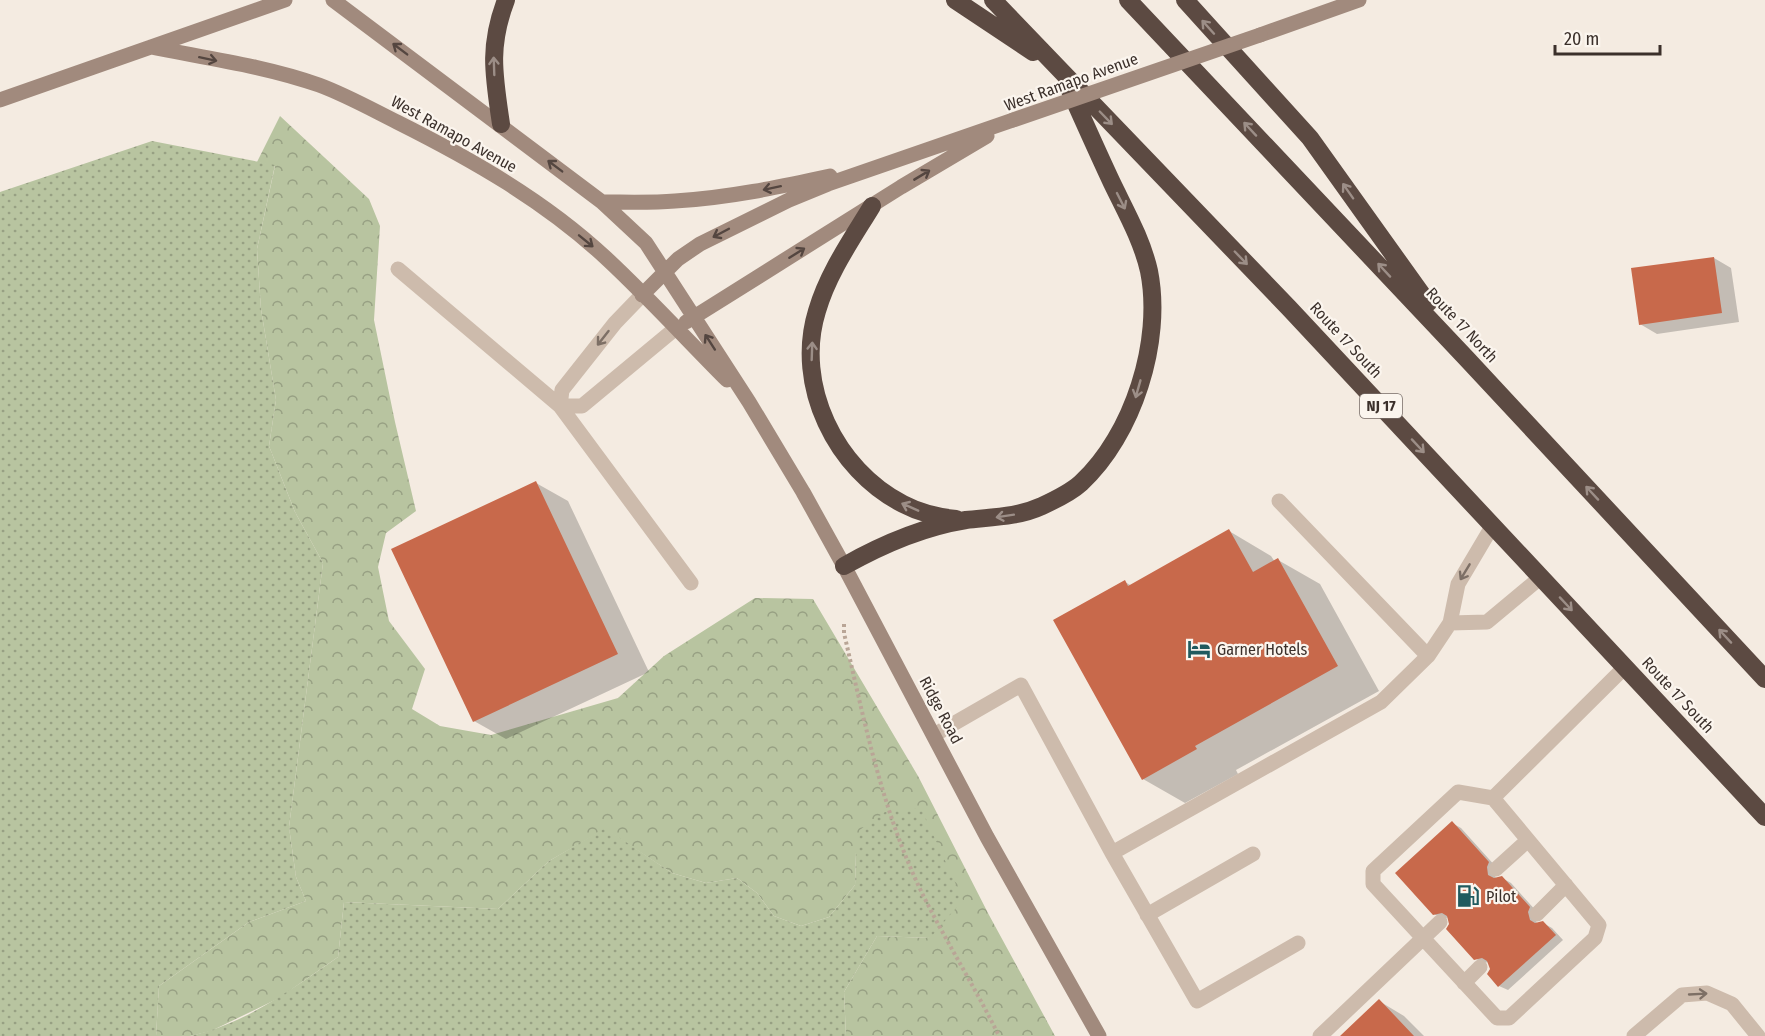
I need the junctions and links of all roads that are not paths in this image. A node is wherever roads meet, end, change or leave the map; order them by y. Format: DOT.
graph roads {
  1 [pos="285,0"];
  2 [pos="333,0"];
  3 [pos="506,0"];
  4 [pos="954,0"];
  5 [pos="993,0"];
  6 [pos="1128,0"];
  7 [pos="1185,0"];
  8 [pos="1359,0"];
  9 [pos="151,47"];
  10 [pos="1062,72"];
  11 [pos="0,100"];
  12 [pos="1013,120"];
  13 [pos="501,124"];
  14 [pos="891,162"];
  15 [pos="602,202"];
  16 [pos="872,206"];
  17 [pos="398,269"];
  18 [pos="665,272"];
  19 [pos="642,295"];
  20 [pos="694,317"];
  21 [pos="676,328"];
  22 [pos="1467,359"];
  23 [pos="749,402"];
  24 [pos="560,406"];
  25 [pos="1280,501"];
  26 [pos="967,520"];
  27 [pos="1492,525"];
  28 [pos="844,566"];
  29 [pos="1541,577"];
  30 [pos="691,583"];
  31 [pos="1450,624"];
  32 [pos="1428,656"];
  33 [pos="1625,667"];
  34 [pos="1765,679"];
  35 [pos="934,735"];
  36 [pos="1493,798"];
  37 [pos="1765,817"];
  38 [pos="1528,840"];
  39 [pos="1112,853"];
  40 [pos="1253,854"];
  41 [pos="1496,869"];
  42 [pos="1566,885"];
  43 [pos="1536,914"];
  44 [pos="1147,915"];
  45 [pos="1440,922"];
  46 [pos="1423,938"];
  47 [pos="1299,943"];
  48 [pos="1480,967"];
  49 [pos="1464,983"];
  50 [pos="1099,1036"];
  51 [pos="1320,1036"];
  52 [pos="1634,1036"];
  53 [pos="1758,1036"];
  1 -- 9 [label="street"];
  13 -- 2 [label="street, West Ramapo Avenue, one-way"];
  13 -- 3 [label="highway, one-way"];
  4 -- 10 [label="highway"];
  5 -- 10 [label="highway, Route 17 South / NJ 17"];
  22 -- 6 [label="highway, Route 17 North, one-way"];
  22 -- 7 [label="highway, one-way"];
  8 -- 12 [label="street, West Ramapo Avenue, bridge"];
  9 -- 11 [label="street"];
  9 -- 19 [label="street, West Ramapo Avenue, one-way"];
  10 -- 26 [label="highway, one-way"];
  10 -- 27 [label="highway, Route 17 South / NJ 17, one-way"];
  12 -- 14 [label="street"];
  16 -- 12 [label="street, West Ramapo Avenue, one-way"];
  15 -- 13 [label="street, West Ramapo Avenue, one-way"];
  14 -- 15 [label="street, one-way"];
  14 -- 18 [label="street, one-way"];
  15 -- 18 [label="street, West Ramapo Avenue"];
  20 -- 16 [label="street, West Ramapo Avenue, one-way"];
  26 -- 16 [label="highway, one-way"];
  17 -- 24 [label="lane"];
  18 -- 19 [label="street"];
  18 -- 20 [label="street, West Ramapo Avenue"];
  19 -- 21 [label="street, West Ramapo Avenue"];
  19 -- 24 [label="lane, one-way"];
  20 -- 21 [label="street, West Ramapo Avenue"];
  23 -- 20 [label="street, Ridge Road, one-way"];
  21 -- 23 [label="street, Ridge Road"];
  21 -- 24 [label="lane"];
  34 -- 22 [label="highway, Route 17 North, one-way"];
  23 -- 28 [label="street, Ridge Road"];
  24 -- 30 [label="lane"];
  25 -- 32 [label="lane"];
  26 -- 28 [label="highway"];
  27 -- 29 [label="highway, Route 17 South / NJ 17"];
  27 -- 31 [label="lane, one-way"];
  28 -- 35 [label="street, Ridge Road"];
  29 -- 31 [label="lane"];
  29 -- 33 [label="highway, Route 17 South / NJ 17, one-way"];
  31 -- 32 [label="lane"];
  32 -- 39 [label="lane"];
  33 -- 36 [label="lane"];
  33 -- 37 [label="highway, Route 17 South / NJ 17"];
  35 -- 39 [label="lane"];
  35 -- 50 [label="street, Ridge Road"];
  36 -- 38 [label="lane"];
  36 -- 46 [label="lane"];
  38 -- 41 [label="lane"];
  38 -- 42 [label="lane"];
  39 -- 44 [label="lane"];
  40 -- 44 [label="lane"];
  42 -- 43 [label="lane"];
  42 -- 49 [label="lane"];
  44 -- 47 [label="lane"];
  45 -- 46 [label="lane"];
  46 -- 49 [label="lane"];
  46 -- 51 [label="lane"];
  48 -- 49 [label="lane"];
  52 -- 53 [label="lane, one-way"];
}
